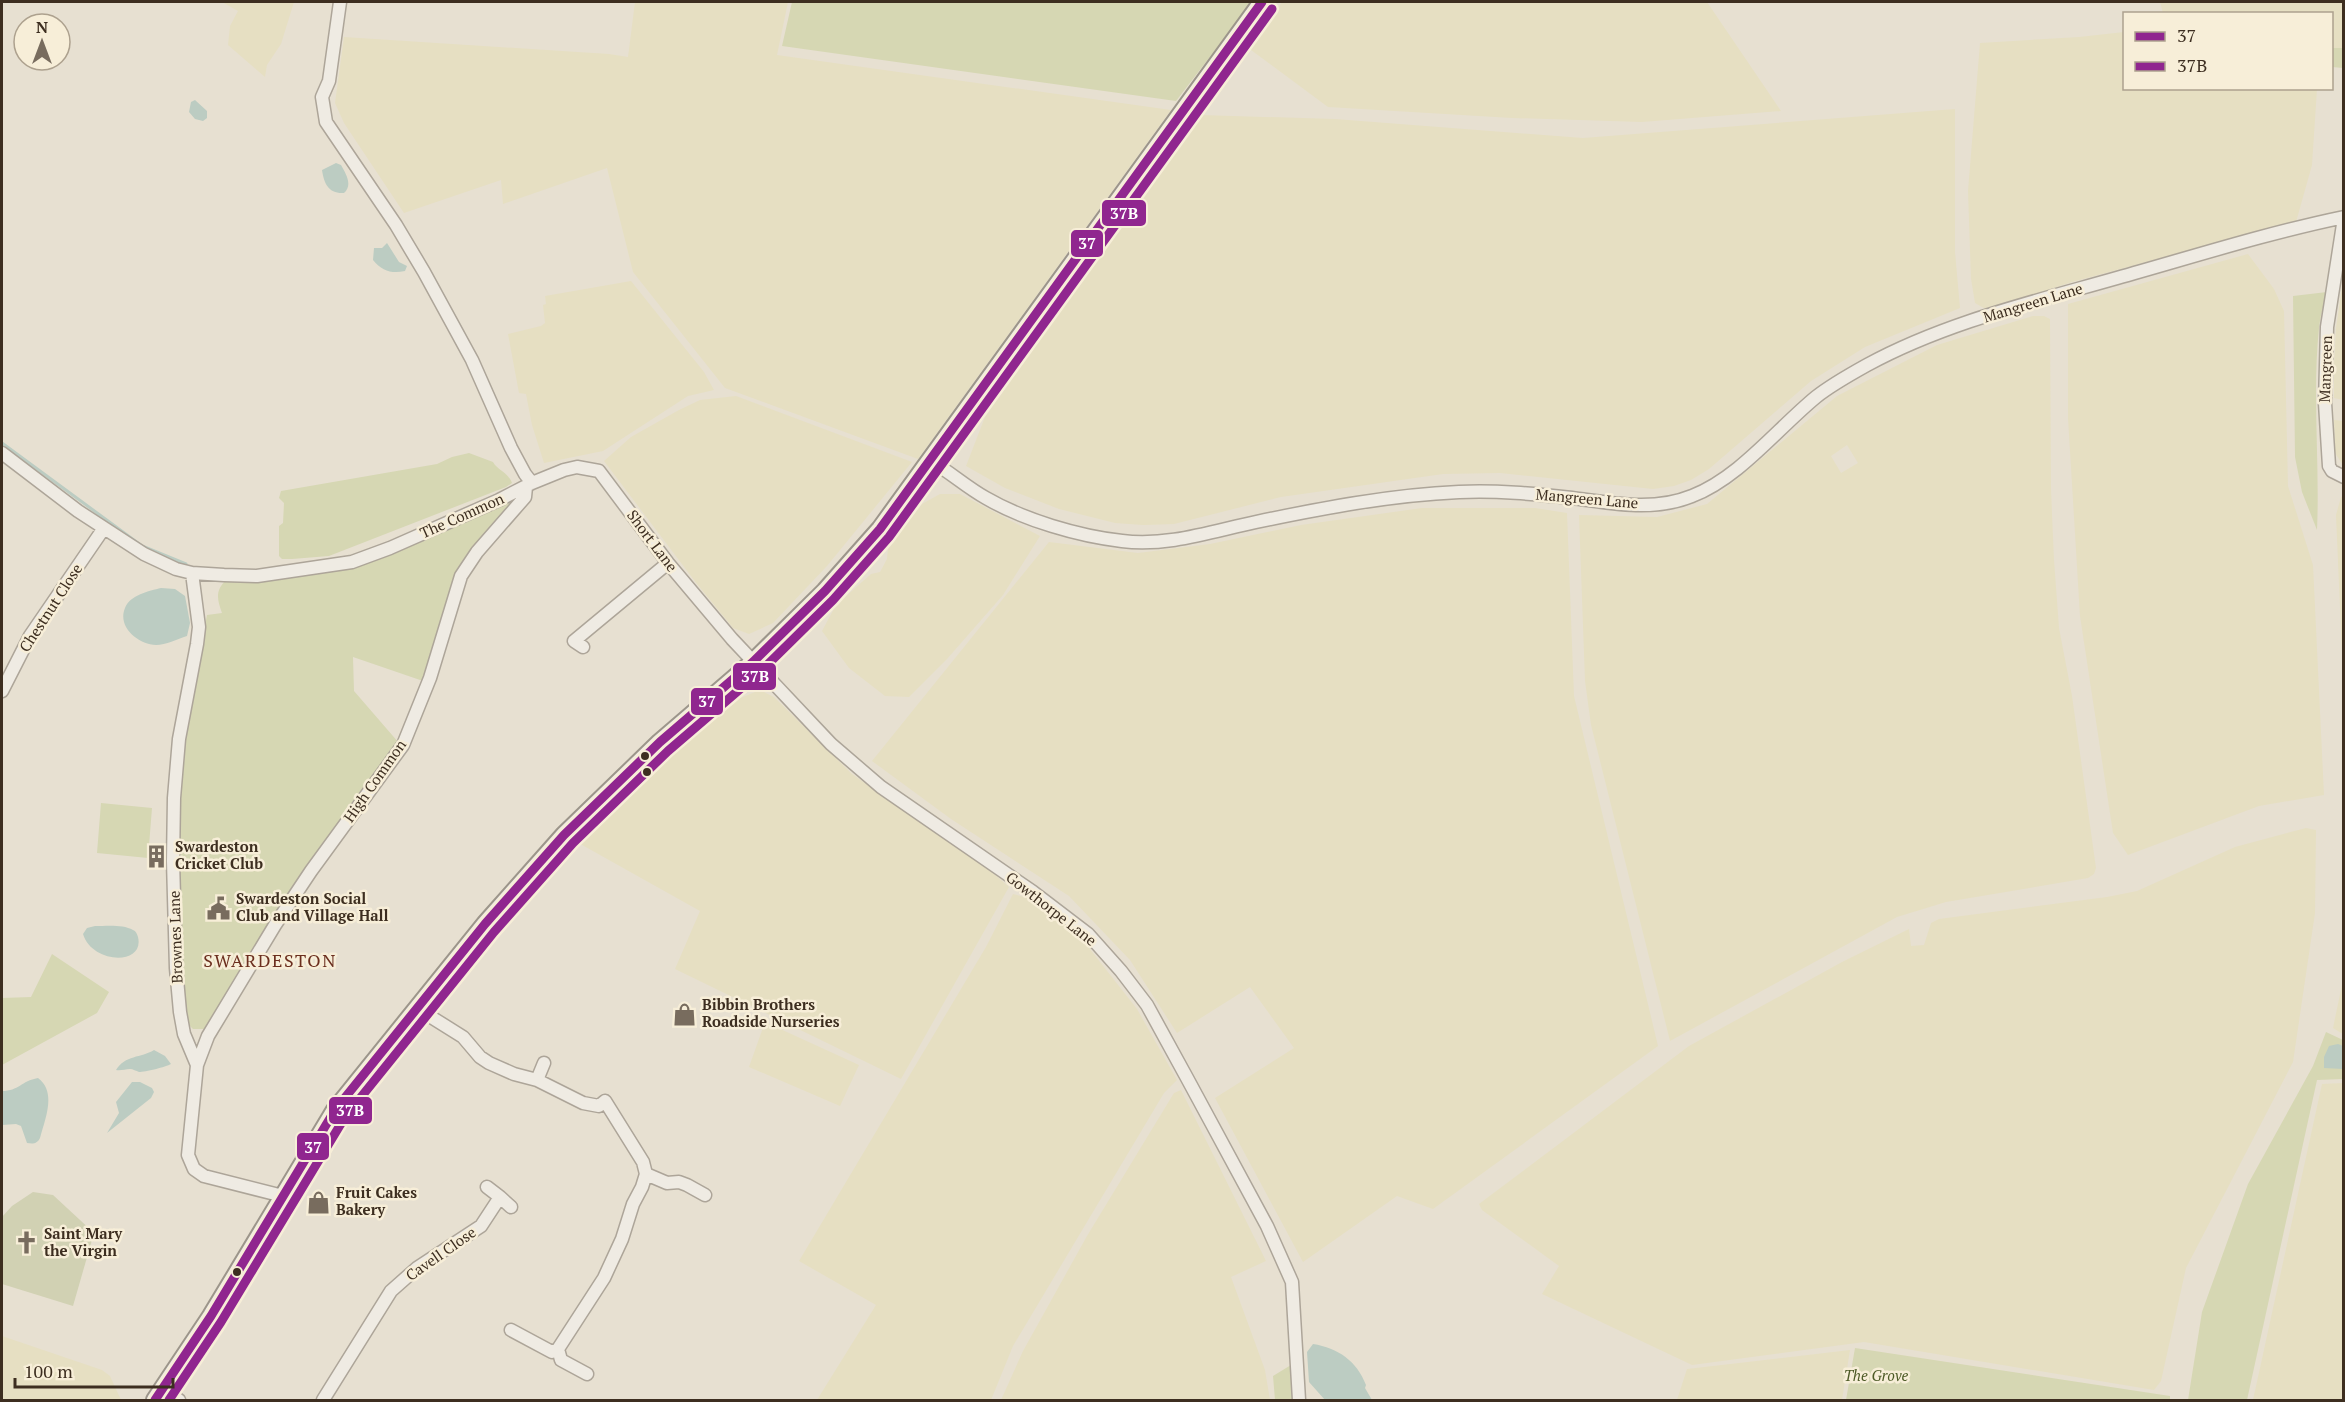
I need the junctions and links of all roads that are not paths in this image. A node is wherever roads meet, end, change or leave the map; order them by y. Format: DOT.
graph roads {
  1 [pos="340,2"];
  2 [pos="1262,2"];
  3 [pos="2343,218"];
  4 [pos="2,453"];
  5 [pos="929,460"];
  6 [pos="2343,477"];
  7 [pos="529,485"];
  8 [pos="104,528"];
  9 [pos="668,563"];
  10 [pos="192,573"];
  11 [pos="573,643"];
  12 [pos="753,662"];
  13 [pos="2,690"];
  14 [pos="419,1005"];
  15 [pos="544,1063"];
  16 [pos="197,1065"];
  17 [pos="537,1080"];
  18 [pos="646,1174"];
  19 [pos="488,1187"];
  20 [pos="705,1195"];
  21 [pos="283,1196"];
  22 [pos="500,1197"];
  23 [pos="511,1207"];
  24 [pos="511,1330"];
  25 [pos="558,1350"];
  26 [pos="587,1374"];
  27 [pos="158,1396"];
  28 [pos="179,1401"];
  29 [pos="323,1401"];
  30 [pos="1299,1401"];
  1 -- 7 [label="street"];
  2 -- 5 [label="main road"];
  3 -- 5 [label="street, Mangreen Lane"];
  3 -- 6 [label="street, Mangreen"];
  4 -- 8 [label="street, The Common"];
  5 -- 12 [label="main road"];
  7 -- 9 [label="street, Short Lane"];
  7 -- 10 [label="street, The Common"];
  7 -- 16 [label="street, High Common"];
  8 -- 10 [label="street, The Common"];
  8 -- 13 [label="street, Chestnut Close"];
  9 -- 11 [label="street"];
  9 -- 12 [label="street, Short Lane"];
  10 -- 16 [label="street, Brownes Lane"];
  12 -- 14 [label="main road"];
  12 -- 30 [label="street, Gowthorpe Lane"];
  14 -- 17 [label="street"];
  14 -- 21 [label="main road"];
  15 -- 17 [label="street"];
  16 -- 21 [label="street, Brownes Lane"];
  17 -- 18 [label="street"];
  18 -- 20 [label="street"];
  18 -- 25 [label="street"];
  19 -- 22 [label="street"];
  21 -- 27 [label="main road"];
  22 -- 23 [label="street"];
  22 -- 29 [label="street, Cavell Close"];
  24 -- 25 [label="street"];
  25 -- 26 [label="street"];
  27 -- 28 [label="street"];
}
